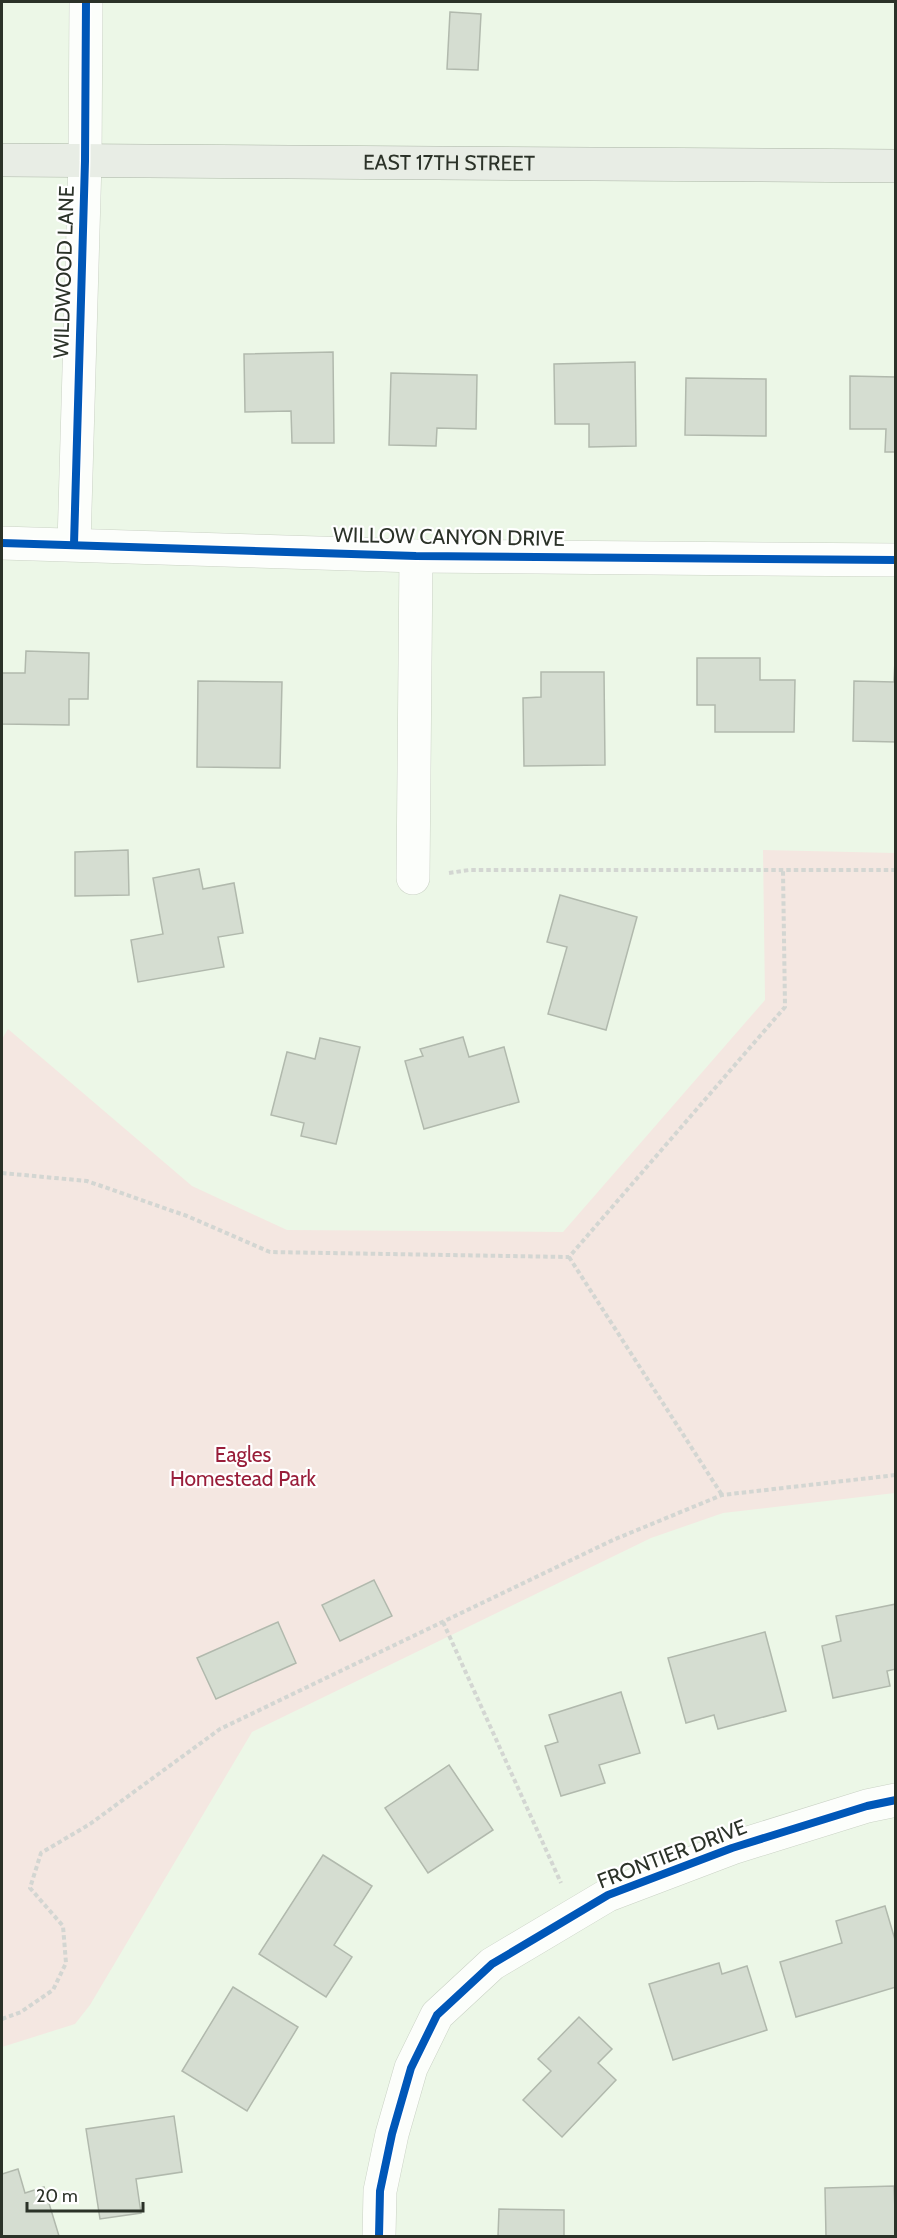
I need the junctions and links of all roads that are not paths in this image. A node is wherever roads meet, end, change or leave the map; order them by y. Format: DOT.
graph roads {
  1 [pos="86,2"];
  2 [pos="2,160"];
  3 [pos="85,161"];
  4 [pos="896,166"];
  5 [pos="2,543"];
  6 [pos="74,543"];
  7 [pos="416,556"];
  8 [pos="896,560"];
  9 [pos="412,878"];
  10 [pos="896,1800"];
  11 [pos="379,2236"];
  1 -- 3 [label="street, WILDWOOD LANE"];
  2 -- 3 [label="main road, EAST 17TH STREET"];
  3 -- 4 [label="main road, EAST 17TH STREET"];
  3 -- 6 [label="street, WILDWOOD LANE"];
  5 -- 6 [label="street, WILLOW CANYON DRIVE"];
  6 -- 7 [label="street, WILLOW CANYON DRIVE"];
  7 -- 8 [label="street, WILLOW CANYON DRIVE"];
  7 -- 9 [label="street"];
  10 -- 11 [label="street, FRONTIER DRIVE"];
}
